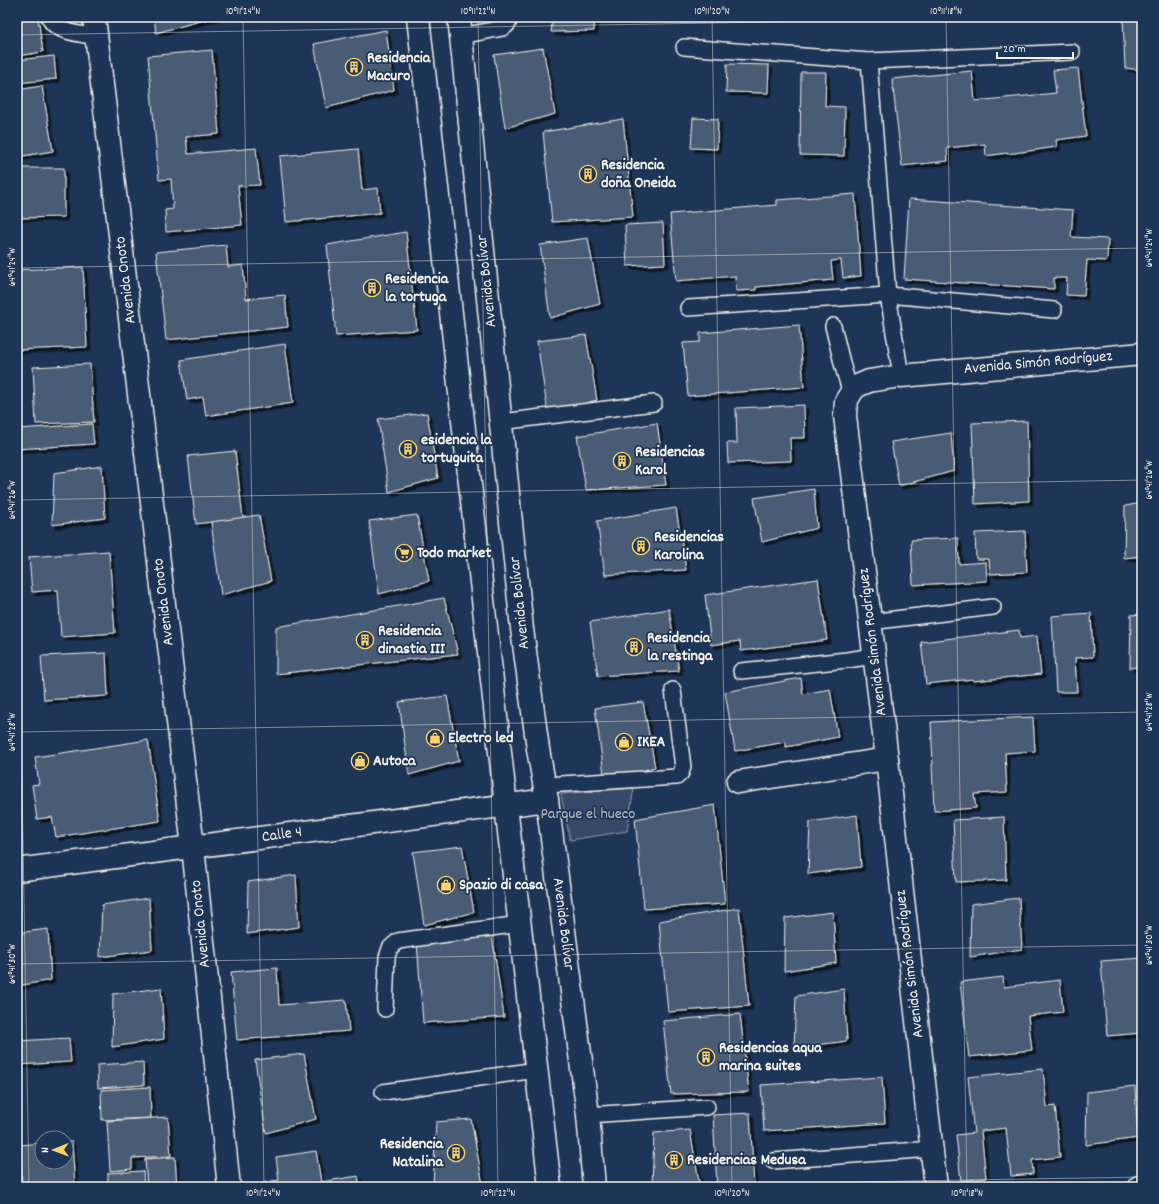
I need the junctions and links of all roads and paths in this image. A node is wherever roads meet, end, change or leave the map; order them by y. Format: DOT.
graph roads {
  1 [pos="49,17"];
  2 [pos="418,17"];
  3 [pos="509,17"];
  4 [pos="460,26"];
  5 [pos="95,27"];
  6 [pos="684,47"];
  7 [pos="1072,52"];
  8 [pos="869,61"];
  9 [pos="888,294"];
  10 [pos="688,308"];
  11 [pos="1054,310"];
  12 [pos="833,326"];
  13 [pos="1142,354"];
  14 [pos="901,376"];
  15 [pos="851,394"];
  16 [pos="654,403"];
  17 [pos="501,422"];
  18 [pos="993,608"];
  19 [pos="870,622"];
  20 [pos="874,656"];
  21 [pos="741,671"];
  22 [pos="673,690"];
  23 [pos="887,759"];
  24 [pos="738,782"];
  25 [pos="546,792"];
  26 [pos="506,806"];
  27 [pos="193,847"];
  28 [pos="17,870"];
  29 [pos="519,924"];
  30 [pos="385,1009"];
  31 [pos="536,1070"];
  32 [pos="383,1092"];
  33 [pos="707,1107"];
  34 [pos="588,1115"];
  35 [pos="932,1149"];
  36 [pos="773,1162"];
  37 [pos="229,1187"];
  38 [pos="550,1187"];
  39 [pos="594,1187"];
  40 [pos="936,1187"];
  41 [pos="1139,1187"];
  42 [pos="1142,1187"];
  1 -- 5 [label="lane"];
  2 -- 26 [label="street"];
  3 -- 4 [label="lane"];
  4 -- 17 [label="street, Avenida Bolívar"];
  5 -- 27 [label="street, Avenida Onoto"];
  6 -- 8 [label="lane"];
  7 -- 8 [label="lane"];
  8 -- 9 [label="lane"];
  9 -- 10 [label="lane"];
  9 -- 11 [label="lane"];
  9 -- 14 [label="lane"];
  12 -- 15 [label="lane"];
  13 -- 14 [label="street, Avenida Simón Rodríguez"];
  14 -- 15 [label="street, Avenida Simón Rodríguez"];
  15 -- 19 [label="street, Avenida Simón Rodríguez"];
  16 -- 17 [label="lane"];
  17 -- 25 [label="street, Avenida Bolívar"];
  18 -- 19 [label="lane"];
  19 -- 20 [label="street, Avenida Simón Rodríguez"];
  20 -- 21 [label="lane"];
  20 -- 23 [label="street, Avenida Simón Rodríguez"];
  22 -- 25 [label="lane"];
  23 -- 24 [label="street"];
  23 -- 35 [label="street, Avenida Simón Rodríguez"];
  25 -- 26 [label="street, Calle 4"];
  25 -- 34 [label="street, Avenida Bolívar"];
  26 -- 27 [label="street, Calle 4"];
  26 -- 29 [label="street"];
  27 -- 28 [label="street, Calle 4"];
  27 -- 37 [label="street, Avenida Onoto"];
  29 -- 30 [label="lane"];
  29 -- 31 [label="street"];
  31 -- 32 [label="lane"];
  31 -- 38 [label="street"];
  33 -- 34 [label="lane"];
  34 -- 39 [label="street, Avenida Bolívar"];
  35 -- 36 [label="lane"];
  35 -- 40 [label="street, Avenida Simón Rodríguez"];
  41 -- 42 [label="street"];
}
